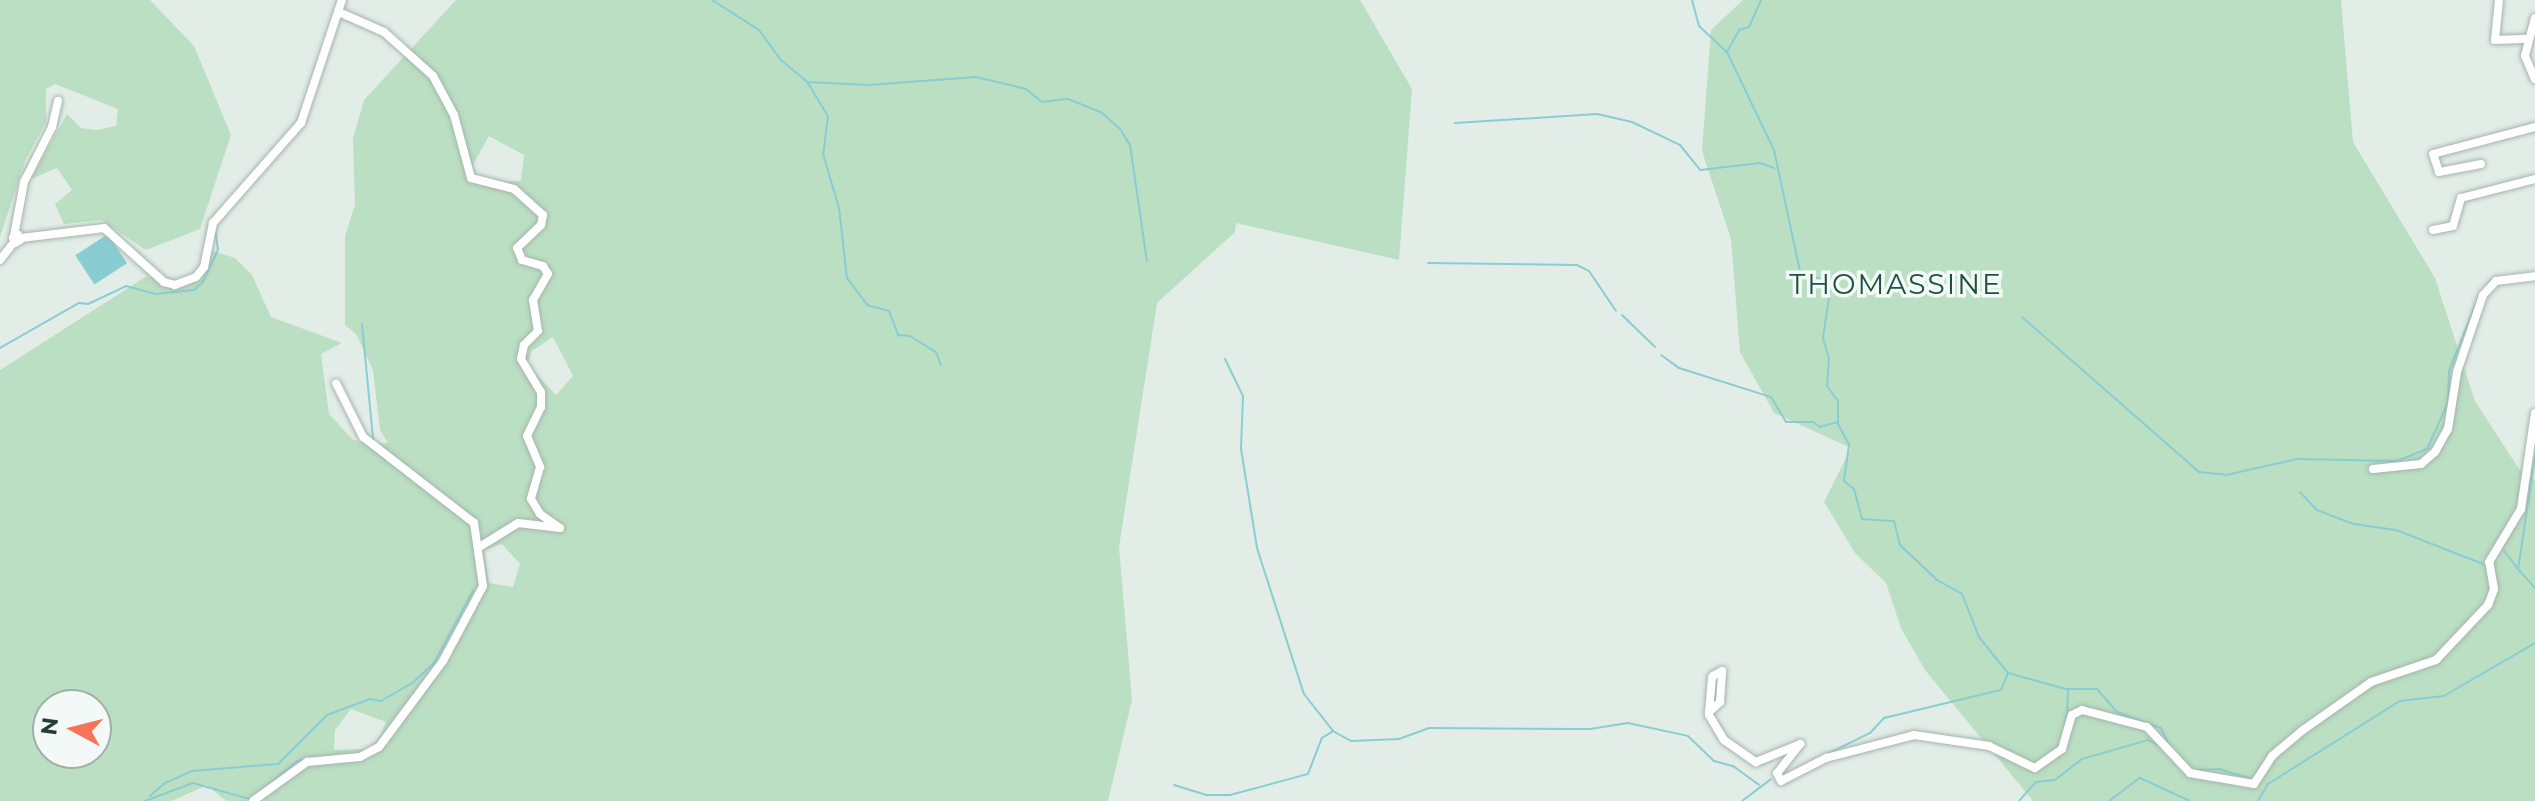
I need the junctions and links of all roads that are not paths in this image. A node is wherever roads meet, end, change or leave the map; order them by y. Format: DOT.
graph roads {
  1 [pos="342,0"];
  2 [pos="2499,0"];
  3 [pos="341,13"];
  4 [pos="2535,18"];
  5 [pos="2530,45"];
  6 [pos="2535,79"];
  7 [pos="58,101"];
  8 [pos="2535,127"];
  9 [pos="2481,164"];
  10 [pos="2535,179"];
  11 [pos="2433,230"];
  12 [pos="16,239"];
  13 [pos="0,260"];
  14 [pos="2535,276"];
  15 [pos="336,383"];
  16 [pos="2535,413"];
  17 [pos="2373,469"];
  18 [pos="481,546"];
  19 [pos="1709,712"];
  20 [pos="253,801"];
  1 -- 3 [label="street"];
  2 -- 5 [label="street"];
  3 -- 12 [label="street"];
  3 -- 18 [label="street"];
  4 -- 5 [label="street"];
  5 -- 6 [label="street"];
  7 -- 12 [label="street"];
  8 -- 9 [label="street"];
  10 -- 11 [label="street"];
  12 -- 13 [label="street"];
  14 -- 17 [label="street"];
  15 -- 18 [label="street"];
  16 -- 19 [label="street"];
  18 -- 20 [label="street"];
}
